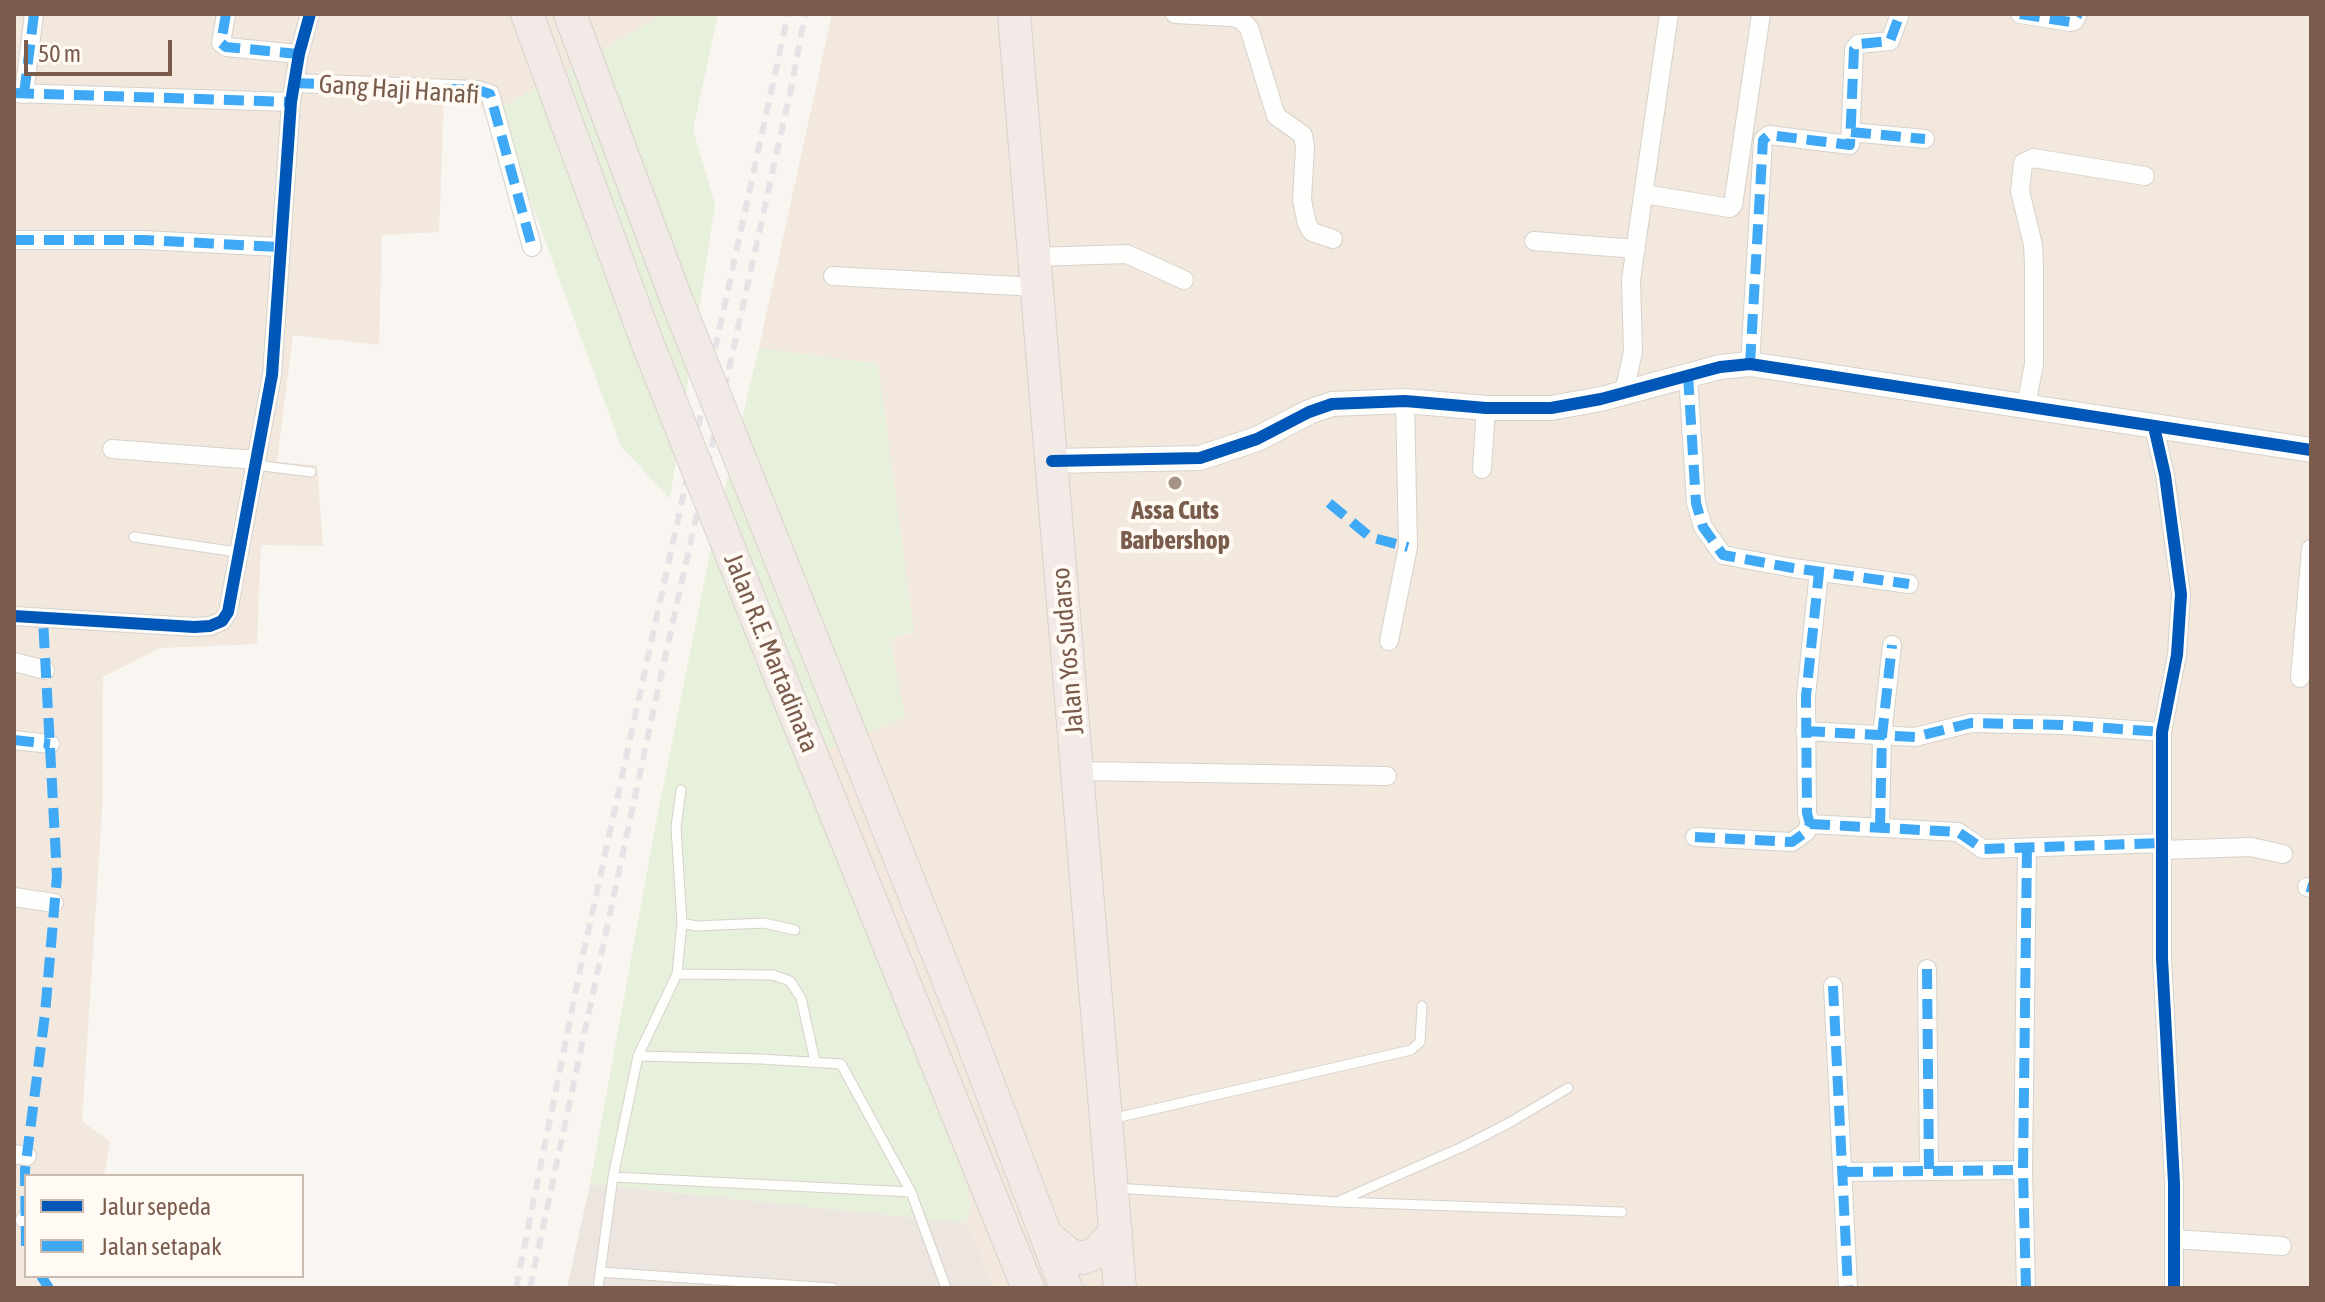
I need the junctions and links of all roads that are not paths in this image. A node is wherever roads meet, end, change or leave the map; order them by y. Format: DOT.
graph roads {
  1 [pos="34,14"];
  2 [pos="226,14"];
  3 [pos="310,14"];
  4 [pos="527,14"];
  5 [pos="570,14"];
  6 [pos="1014,14"];
  7 [pos="1175,14"];
  8 [pos="1669,14"];
  9 [pos="1761,14"];
  10 [pos="1900,14"];
  11 [pos="2020,14"];
  12 [pos="2078,14"];
  13 [pos="299,54"];
  14 [pos="294,83"];
  15 [pos="19,94"];
  16 [pos="291,102"];
  17 [pos="1851,132"];
  18 [pos="1925,139"];
  19 [pos="2145,176"];
  20 [pos="1644,194"];
  21 [pos="1333,239"];
  22 [pos="14,240"];
  23 [pos="1534,241"];
  24 [pos="279,247"];
  25 [pos="532,247"];
  26 [pos="1636,249"];
  27 [pos="1035,272"];
  28 [pos="833,276"];
  29 [pos="1184,280"];
  30 [pos="1750,364"];
  31 [pos="1688,375"];
  32 [pos="1624,392"];
  33 [pos="1405,401"];
  34 [pos="2026,406"];
  35 [pos="1486,408"];
  36 [pos="2154,427"];
  37 [pos="112,449"];
  38 [pos="2311,450"];
  39 [pos="1052,461"];
  40 [pos="255,462"];
  41 [pos="1482,469"];
  42 [pos="311,472"];
  43 [pos="134,537"];
  44 [pos="2311,549"];
  45 [pos="237,552"];
  46 [pos="1819,572"];
  47 [pos="1909,584"];
  48 [pos="14,616"];
  49 [pos="1389,641"];
  50 [pos="1892,645"];
  51 [pos="14,662"];
  52 [pos="45,670"];
  53 [pos="2300,678"];
  54 [pos="1805,731"];
  55 [pos="2162,732"];
  56 [pos="1882,736"];
  57 [pos="14,740"];
  58 [pos="50,744"];
  59 [pos="1078,771"];
  60 [pos="1387,776"];
  61 [pos="681,790"];
  62 [pos="1810,824"];
  63 [pos="1880,828"];
  64 [pos="1695,837"];
  65 [pos="2161,846"];
  66 [pos="2027,847"];
  67 [pos="2283,854"];
  68 [pos="14,897"];
  69 [pos="54,903"];
  70 [pos="682,923"];
  71 [pos="795,930"];
  72 [pos="1927,969"];
  73 [pos="677,974"];
  74 [pos="1833,986"];
  75 [pos="1422,1006"];
  76 [pos="638,1056"];
  77 [pos="815,1061"];
  78 [pos="1568,1088"];
  79 [pos="1107,1120"];
  80 [pos="2023,1170"];
  81 [pos="1929,1171"];
  82 [pos="1843,1172"];
  83 [pos="613,1177"];
  84 [pos="1112,1188"];
  85 [pos="911,1192"];
  86 [pos="1337,1202"];
  87 [pos="1622,1212"];
  88 [pos="1116,1231"];
  89 [pos="1046,1235"];
  90 [pos="2174,1239"];
  91 [pos="2282,1246"];
  92 [pos="600,1272"];
  93 [pos="598,1288"];
  94 [pos="833,1288"];
  95 [pos="946,1288"];
  96 [pos="1028,1288"];
  97 [pos="1066,1288"];
  98 [pos="1120,1288"];
  99 [pos="1848,1288"];
  100 [pos="2026,1288"];
  101 [pos="2174,1288"];
  1 -- 15 [label="street"];
  2 -- 13 [label="street"];
  3 -- 13 [label="street"];
  4 -- 96 [label="highway, Jalan R.E. Martadinata, bridge"];
  5 -- 89 [label="highway, Jalan R.E. Martadinata, bridge"];
  6 -- 27 [label="highway, Jalan Yos Sudarso"];
  7 -- 21 [label="street"];
  8 -- 20 [label="street"];
  9 -- 20 [label="street"];
  10 -- 17 [label="street"];
  11 -- 12 [label="street"];
  13 -- 14 [label="street"];
  14 -- 16 [label="street"];
  14 -- 25 [label="street, Gang Haji Hanafi"];
  15 -- 16 [label="street"];
  16 -- 24 [label="street"];
  17 -- 18 [label="street"];
  17 -- 30 [label="street"];
  19 -- 34 [label="street"];
  20 -- 26 [label="street"];
  22 -- 24 [label="street"];
  23 -- 26 [label="street"];
  24 -- 40 [label="street"];
  26 -- 32 [label="street"];
  27 -- 28 [label="street"];
  27 -- 29 [label="street"];
  27 -- 39 [label="highway, Jalan Yos Sudarso"];
  30 -- 31 [label="street"];
  30 -- 34 [label="street"];
  31 -- 32 [label="street"];
  31 -- 46 [label="street"];
  32 -- 35 [label="street"];
  33 -- 35 [label="street"];
  33 -- 39 [label="street"];
  33 -- 49 [label="street"];
  34 -- 36 [label="street"];
  35 -- 41 [label="street"];
  36 -- 38 [label="street"];
  36 -- 55 [label="street"];
  37 -- 40 [label="street"];
  39 -- 59 [label="highway, Jalan Yos Sudarso"];
  40 -- 42 [label="lane"];
  40 -- 45 [label="street"];
  43 -- 45 [label="lane"];
  44 -- 53 [label="street"];
  45 -- 48 [label="street"];
  46 -- 47 [label="street"];
  46 -- 54 [label="street"];
  50 -- 56 [label="street"];
  51 -- 52 [label="street"];
  54 -- 56 [label="street"];
  54 -- 62 [label="street"];
  55 -- 56 [label="street"];
  55 -- 65 [label="street"];
  56 -- 63 [label="street"];
  57 -- 58 [label="street"];
  59 -- 60 [label="street"];
  59 -- 79 [label="highway, Jalan Yos Sudarso"];
  61 -- 70 [label="lane"];
  62 -- 63 [label="street"];
  62 -- 64 [label="street"];
  63 -- 66 [label="street"];
  65 -- 66 [label="street"];
  65 -- 67 [label="street"];
  65 -- 90 [label="street"];
  66 -- 80 [label="street"];
  68 -- 69 [label="street"];
  70 -- 71 [label="lane"];
  70 -- 73 [label="lane"];
  72 -- 81 [label="street"];
  73 -- 76 [label="lane"];
  73 -- 77 [label="lane"];
  74 -- 82 [label="street"];
  75 -- 79 [label="lane"];
  76 -- 77 [label="lane"];
  76 -- 83 [label="lane"];
  77 -- 85 [label="lane"];
  78 -- 86 [label="lane"];
  79 -- 84 [label="highway, Jalan Yos Sudarso"];
  80 -- 81 [label="street"];
  80 -- 100 [label="street"];
  81 -- 82 [label="street"];
  82 -- 99 [label="street"];
  83 -- 85 [label="lane"];
  83 -- 92 [label="lane"];
  84 -- 86 [label="lane"];
  84 -- 88 [label="highway, Jalan Yos Sudarso"];
  85 -- 95 [label="lane"];
  86 -- 87 [label="lane"];
  88 -- 89 [label="highway"];
  88 -- 98 [label="highway, Jalan Yos Sudarso"];
  89 -- 97 [label="highway, Jalan R.E. Martadinata"];
  90 -- 91 [label="street"];
  90 -- 101 [label="street"];
  92 -- 93 [label="lane"];
  92 -- 94 [label="lane"];
}
